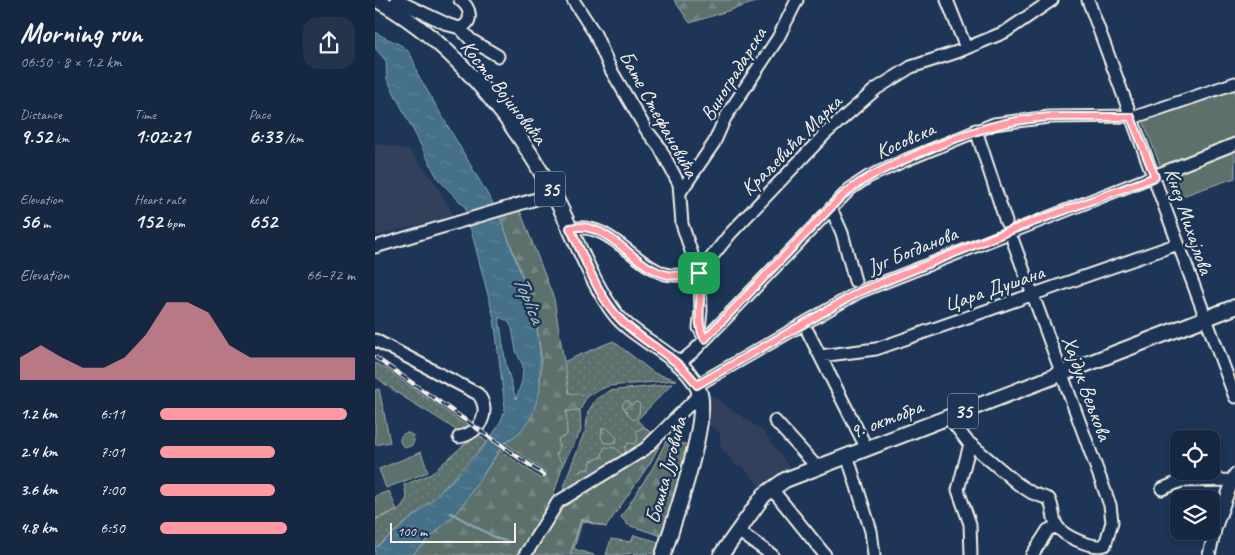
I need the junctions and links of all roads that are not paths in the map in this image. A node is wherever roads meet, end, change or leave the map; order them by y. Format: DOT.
graph roads {
  1 [pos="380,0"];
  2 [pos="395,0"];
  3 [pos="460,0"];
  4 [pos="573,0"];
  5 [pos="797,0"];
  6 [pos="947,0"];
  7 [pos="1052,0"];
  8 [pos="1088,0"];
  9 [pos="460,28"];
  10 [pos="966,48"];
  11 [pos="498,56"];
  12 [pos="1235,83"];
  13 [pos="1131,117"];
  14 [pos="976,130"];
  15 [pos="1235,144"];
  16 [pos="1155,177"];
  17 [pos="681,191"];
  18 [pos="553,194"];
  19 [pos="831,208"];
  20 [pos="1005,222"];
  21 [pos="570,228"];
  22 [pos="1013,241"];
  23 [pos="1178,244"];
  24 [pos="375,247"];
  25 [pos="699,273"];
  26 [pos="855,281"];
  27 [pos="1033,295"];
  28 [pos="1235,307"];
  29 [pos="1204,318"];
  30 [pos="807,332"];
  31 [pos="705,339"];
  32 [pos="375,340"];
  33 [pos="820,356"];
  34 [pos="678,364"];
  35 [pos="1060,374"];
  36 [pos="699,390"];
  37 [pos="1235,397"];
  38 [pos="948,416"];
  39 [pos="775,421"];
  40 [pos="459,437"];
  41 [pos="970,444"];
  42 [pos="866,447"];
  43 [pos="847,455"];
  44 [pos="816,466"];
  45 [pos="1234,477"];
  46 [pos="771,488"];
  47 [pos="1162,489"];
  48 [pos="1057,526"];
  49 [pos="738,531"];
  50 [pos="525,555"];
  51 [pos="663,555"];
  52 [pos="721,555"];
  53 [pos="772,555"];
  54 [pos="825,555"];
  55 [pos="874,555"];
  56 [pos="971,555"];
  57 [pos="1032,555"];
  58 [pos="1209,555"];
  1 -- 18 [label="main road, Косте Војиновића / 35"];
  2 -- 9 [label="street"];
  3 -- 9 [label="street"];
  4 -- 17 [label="street, Бате Стефановића"];
  5 -- 17 [label="street, Виноградарска"];
  6 -- 10 [label="street"];
  7 -- 10 [label="street, Краљевића Марка"];
  8 -- 13 [label="street, Кнез Михајлова"];
  9 -- 11 [label="street"];
  10 -- 25 [label="street, Краљевића Марка"];
  12 -- 13 [label="street, Косовска"];
  13 -- 14 [label="street, Косовска"];
  13 -- 16 [label="street, Кнез Михајлова"];
  14 -- 19 [label="street, Косовска"];
  14 -- 20 [label="street"];
  15 -- 16 [label="street, Југ Богданова"];
  16 -- 23 [label="street, Кнез Михајлова"];
  16 -- 36 [label="street, Југ Богданова"];
  17 -- 25 [label="street, Бате Стефановића"];
  18 -- 21 [label="main road, Косте Војиновића / 35"];
  18 -- 24 [label="street"];
  19 -- 26 [label="street"];
  19 -- 31 [label="street, Косовска"];
  21 -- 25 [label="street"];
  21 -- 34 [label="main road, Косте Војиновића / 35"];
  22 -- 27 [label="street, Хајдук Вељкова"];
  23 -- 27 [label="street, Цара Душана"];
  23 -- 29 [label="street, Кнез Михајлова"];
  25 -- 31 [label="street, Бате Стефановића"];
  27 -- 33 [label="street, Цара Душана"];
  27 -- 35 [label="street, Хајдук Вељкова"];
  28 -- 29 [label="main road, 9. октобра / 35"];
  29 -- 35 [label="main road, 9. октобра / 35"];
  29 -- 37 [label="street, Кнез Михајлова"];
  30 -- 33 [label="street"];
  31 -- 34 [label="street, Косовска"];
  32 -- 40 [label="street"];
  33 -- 42 [label="street"];
  34 -- 36 [label="main road, Косте Војиновића / 35"];
  35 -- 38 [label="main road, 9. октобра / 35"];
  35 -- 48 [label="street, Хајдук Вељкова"];
  36 -- 50 [label="street, Југ Богданова"];
  36 -- 51 [label="main road, Бошка Југовића"];
  38 -- 41 [label="street"];
  38 -- 42 [label="main road, 9. октобра / 35"];
  39 -- 44 [label="street"];
  41 -- 48 [label="street"];
  41 -- 56 [label="street"];
  42 -- 43 [label="main road, 9. октобра / 35"];
  43 -- 44 [label="main road, 9. октобра / 35"];
  43 -- 55 [label="street"];
  44 -- 46 [label="main road, 9. октобра / 35"];
  45 -- 47 [label="street"];
  45 -- 58 [label="street"];
  46 -- 49 [label="main road, 9. октобра / 35"];
  46 -- 54 [label="street"];
  48 -- 57 [label="street"];
  49 -- 52 [label="main road, 9. октобра / 35"];
  49 -- 53 [label="street"];
}
